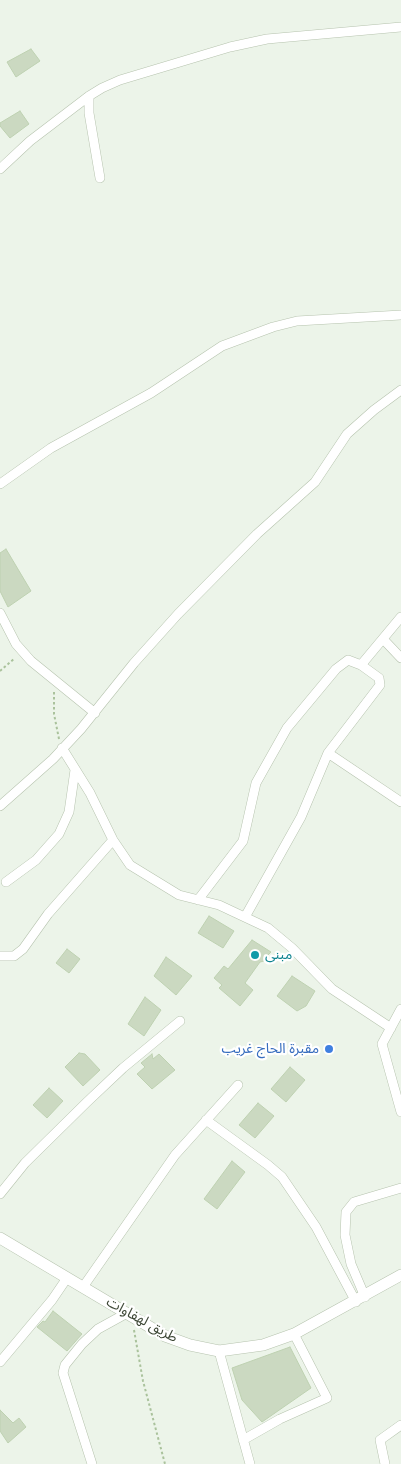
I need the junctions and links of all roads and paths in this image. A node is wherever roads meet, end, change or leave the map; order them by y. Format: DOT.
graph roads {
  1 [pos="401,27"];
  2 [pos="89,96"];
  3 [pos="0,169"];
  4 [pos="100,178"];
  5 [pos="401,315"];
  6 [pos="401,390"];
  7 [pos="0,484"];
  8 [pos="0,613"];
  9 [pos="401,617"];
  10 [pos="383,640"];
  11 [pos="23,651"];
  12 [pos="401,658"];
  13 [pos="361,666"];
  14 [pos="0,671"];
  15 [pos="54,690"];
  16 [pos="95,713"];
  17 [pos="62,748"];
  18 [pos="328,753"];
  19 [pos="75,770"];
  20 [pos="401,802"];
  21 [pos="0,806"];
  22 [pos="113,840"];
  23 [pos="6,882"];
  24 [pos="198,900"];
  25 [pos="245,918"];
  26 [pos="0,956"];
  27 [pos="401,1009"];
  28 [pos="180,1021"];
  29 [pos="391,1028"];
  30 [pos="238,1085"];
  31 [pos="401,1112"];
  32 [pos="206,1120"];
  33 [pos="401,1188"];
  34 [pos="0,1194"];
  35 [pos="0,1238"];
  36 [pos="401,1275"];
  37 [pos="67,1278"];
  38 [pos="83,1287"];
  39 [pos="361,1299"];
  40 [pos="131,1316"];
  41 [pos="294,1334"];
  42 [pos="219,1351"];
  43 [pos="0,1362"];
  44 [pos="401,1425"];
  45 [pos="243,1440"];
  46 [pos="92,1464"];
  47 [pos="165,1464"];
  48 [pos="250,1464"];
  49 [pos="385,1464"];
  1 -- 2 [label="street"];
  2 -- 3 [label="street"];
  2 -- 4 [label="street"];
  5 -- 7 [label="street"];
  6 -- 16 [label="street"];
  8 -- 11 [label="street"];
  9 -- 10 [label="street"];
  10 -- 12 [label="street"];
  10 -- 13 [label="street"];
  11 -- 14 [label="path"];
  11 -- 16 [label="street"];
  13 -- 18 [label="street"];
  13 -- 24 [label="street"];
  15 -- 17 [label="path"];
  16 -- 17 [label="street"];
  17 -- 19 [label="street"];
  17 -- 21 [label="street"];
  18 -- 20 [label="street"];
  18 -- 25 [label="street"];
  19 -- 22 [label="street"];
  19 -- 23 [label="street"];
  22 -- 24 [label="street"];
  22 -- 26 [label="street"];
  24 -- 25 [label="street"];
  25 -- 29 [label="street"];
  27 -- 29 [label="street"];
  28 -- 34 [label="street"];
  29 -- 31 [label="street"];
  30 -- 32 [label="street"];
  32 -- 38 [label="street"];
  32 -- 39 [label="street"];
  33 -- 39 [label="street"];
  35 -- 37 [label="street, طريق لهفاوات"];
  36 -- 39 [label="street, طريق لهفاوات"];
  37 -- 38 [label="street, طريق لهفاوات"];
  37 -- 43 [label="street"];
  38 -- 40 [label="street, طريق لهفاوات"];
  39 -- 41 [label="street, طريق لهفاوات"];
  40 -- 42 [label="street, طريق لهفاوات"];
  40 -- 46 [label="street"];
  40 -- 47 [label="path"];
  41 -- 42 [label="street, طريق لهفاوات"];
  41 -- 45 [label="street"];
  42 -- 45 [label="street"];
  44 -- 49 [label="street"];
  45 -- 48 [label="street"];
}
